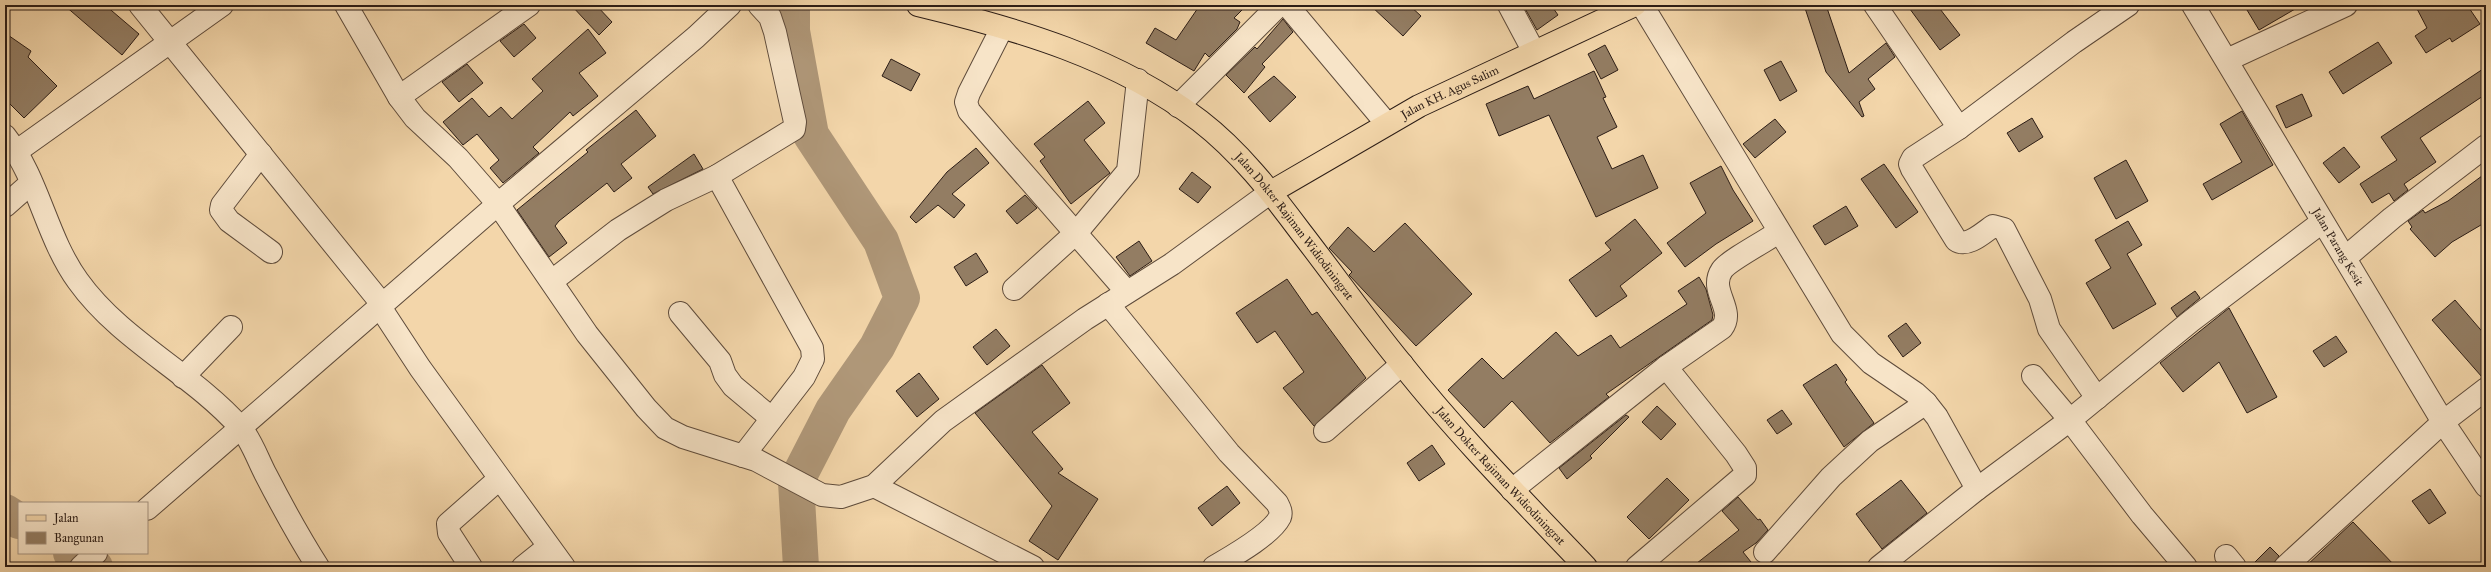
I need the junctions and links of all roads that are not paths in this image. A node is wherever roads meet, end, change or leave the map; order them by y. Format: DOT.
graph roads {
  1 [pos="140,5"];
  2 [pos="222,5"];
  3 [pos="346,5"];
  4 [pos="529,5"];
  5 [pos="730,5"];
  6 [pos="759,5"];
  7 [pos="1279,5"];
  8 [pos="1287,5"];
  9 [pos="1509,5"];
  10 [pos="1635,5"];
  11 [pos="1642,5"];
  12 [pos="1875,5"];
  13 [pos="2128,5"];
  14 [pos="2193,5"];
  15 [pos="2346,5"];
  16 [pos="931,6"];
  17 [pos="1002,28"];
  18 [pos="171,41"];
  19 [pos="1534,52"];
  20 [pos="2227,60"];
  21 [pos="1138,80"];
  22 [pos="399,97"];
  23 [pos="1178,106"];
  24 [pos="1387,124"];
  25 [pos="1959,128"];
  26 [pos="11,144"];
  27 [pos="2486,146"];
  28 [pos="262,154"];
  29 [pos="716,176"];
  30 [pos="31,183"];
  31 [pos="1271,192"];
  32 [pos="498,204"];
  33 [pos="5,206"];
  34 [pos="2322,222"];
  35 [pos="1077,232"];
  36 [pos="1779,232"];
  37 [pos="271,252"];
  38 [pos="2345,258"];
  39 [pos="552,282"];
  40 [pos="1014,289"];
  41 [pos="1127,292"];
  42 [pos="1108,304"];
  43 [pos="381,305"];
  44 [pos="680,312"];
  45 [pos="231,327"];
  46 [pos="1402,364"];
  47 [pos="1666,368"];
  48 [pos="2033,376"];
  49 [pos="183,377"];
  50 [pos="2486,389"];
  51 [pos="2097,398"];
  52 [pos="1926,403"];
  53 [pos="770,417"];
  54 [pos="2070,420"];
  55 [pos="2443,422"];
  56 [pos="241,428"];
  57 [pos="1325,431"];
  58 [pos="742,456"];
  59 [pos="499,479"];
  60 [pos="874,486"];
  61 [pos="2486,486"];
  62 [pos="1977,489"];
  63 [pos="1512,490"];
  64 [pos="148,508"];
  65 [pos="548,547"];
  66 [pos="1765,552"];
  67 [pos="95,554"];
  68 [pos="81,567"];
  69 [pos="318,567"];
  70 [pos="471,567"];
  71 [pos="524,567"];
  72 [pos="564,567"];
  73 [pos="1033,567"];
  74 [pos="1214,567"];
  75 [pos="1586,567"];
  76 [pos="1637,567"];
  77 [pos="1879,567"];
  78 [pos="2186,567"];
  79 [pos="2285,567"];
  1 -- 18 [label="street"];
  2 -- 18 [label="street"];
  3 -- 22 [label="street"];
  4 -- 22 [label="street"];
  5 -- 32 [label="street"];
  6 -- 29 [label="street"];
  7 -- 23 [label="street"];
  8 -- 24 [label="street"];
  9 -- 19 [label="street"];
  10 -- 19 [label="main road, Jalan KH. Agus Salim"];
  11 -- 36 [label="street"];
  12 -- 25 [label="street"];
  13 -- 25 [label="street"];
  14 -- 20 [label="street, Jalan Parang Kesit"];
  15 -- 20 [label="street"];
  16 -- 17 [label="main road, Jalan Dokter Rajiman Widiodiningrat"];
  17 -- 21 [label="main road, Jalan Dokter Rajiman Widiodiningrat"];
  17 -- 35 [label="street"];
  18 -- 26 [label="street"];
  18 -- 28 [label="street"];
  19 -- 24 [label="main road, Jalan KH. Agus Salim"];
  20 -- 34 [label="street, Jalan Parang Kesit"];
  21 -- 23 [label="main road, Jalan Dokter Rajiman Widiodiningrat"];
  21 -- 35 [label="street"];
  22 -- 32 [label="street"];
  23 -- 31 [label="main road, Jalan Dokter Rajiman Widiodiningrat"];
  24 -- 31 [label="main road, Jalan KH. Agus Salim"];
  25 -- 51 [label="street"];
  26 -- 30 [label="street"];
  27 -- 38 [label="street"];
  28 -- 37 [label="street"];
  28 -- 43 [label="street"];
  29 -- 39 [label="street"];
  29 -- 53 [label="street"];
  30 -- 33 [label="street"];
  30 -- 49 [label="street"];
  31 -- 41 [label="street"];
  31 -- 46 [label="main road, Jalan Dokter Rajiman Widiodiningrat"];
  32 -- 39 [label="street"];
  32 -- 43 [label="street"];
  34 -- 38 [label="street, Jalan Parang Kesit"];
  34 -- 51 [label="street"];
  35 -- 40 [label="street"];
  35 -- 41 [label="street"];
  36 -- 47 [label="street"];
  36 -- 52 [label="street"];
  38 -- 55 [label="street, Jalan Parang Kesit"];
  39 -- 58 [label="street"];
  41 -- 42 [label="street"];
  42 -- 60 [label="street"];
  42 -- 74 [label="street"];
  43 -- 56 [label="street"];
  43 -- 59 [label="street"];
  44 -- 53 [label="street"];
  45 -- 49 [label="street"];
  46 -- 57 [label="street"];
  46 -- 63 [label="main road, Jalan Dokter Rajiman Widiodiningrat"];
  47 -- 63 [label="street"];
  47 -- 76 [label="street"];
  48 -- 54 [label="street"];
  49 -- 56 [label="street"];
  50 -- 55 [label="street"];
  51 -- 54 [label="street"];
  52 -- 62 [label="street"];
  52 -- 66 [label="street"];
  53 -- 58 [label="street"];
  54 -- 62 [label="street"];
  54 -- 78 [label="street"];
  55 -- 61 [label="street, Jalan Parang Kesit"];
  55 -- 79 [label="street"];
  56 -- 64 [label="street"];
  56 -- 69 [label="street"];
  58 -- 60 [label="street"];
  59 -- 65 [label="street"];
  59 -- 70 [label="street"];
  60 -- 73 [label="street"];
  62 -- 77 [label="street"];
  63 -- 75 [label="main road, Jalan Dokter Rajiman Widiodiningrat"];
  65 -- 71 [label="street"];
  65 -- 72 [label="street"];
  67 -- 68 [label="street"];
}
